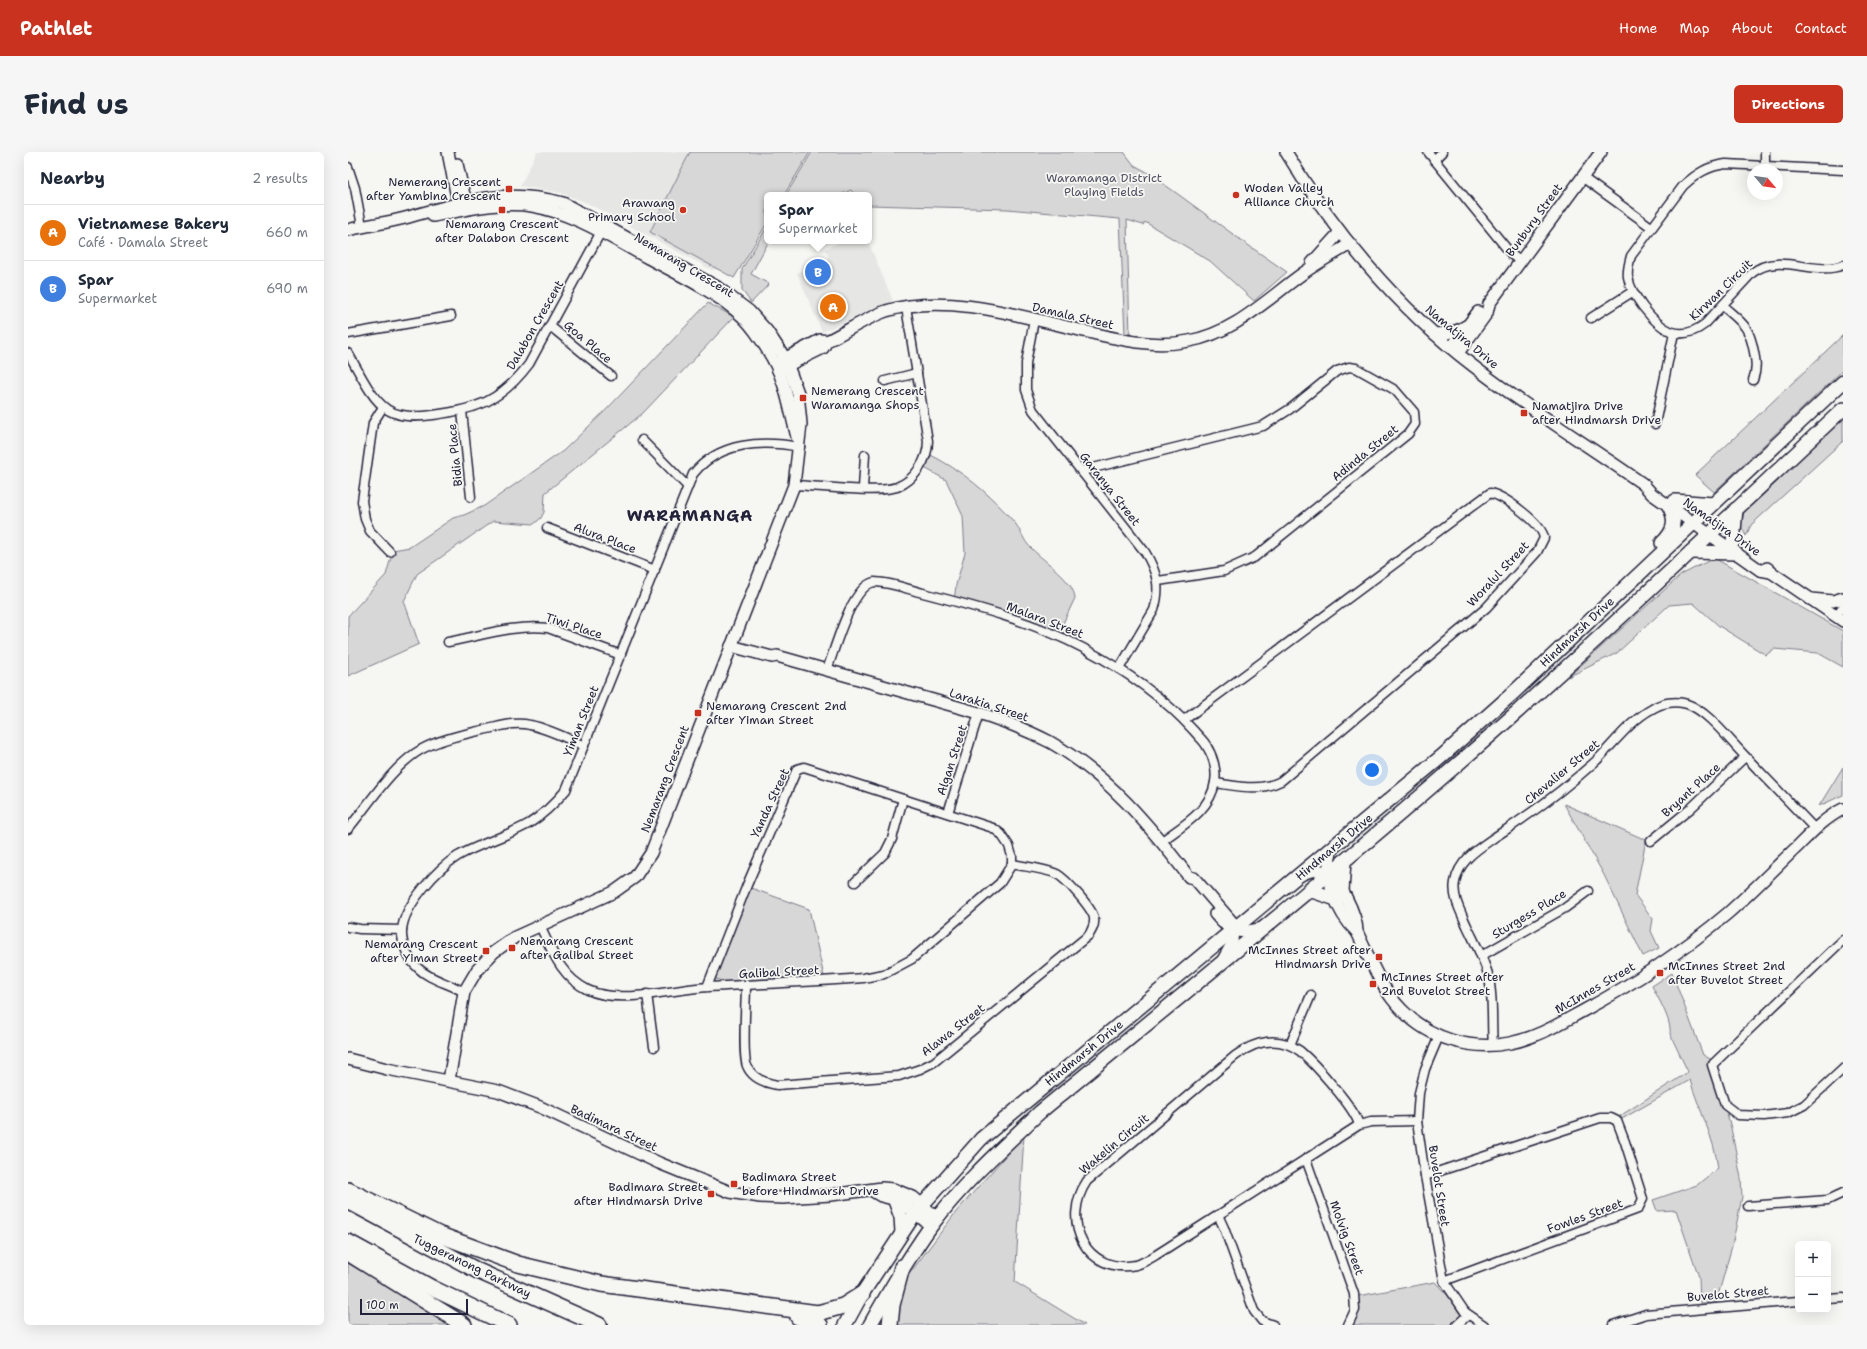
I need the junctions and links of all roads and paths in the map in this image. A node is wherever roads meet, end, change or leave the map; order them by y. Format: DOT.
graph roads {
  1 [pos="448,152"];
  2 [pos="454,152"];
  3 [pos="1286,152"];
  4 [pos="1428,152"];
  5 [pos="1442,152"];
  6 [pos="1601,152"];
  7 [pos="1765,152"];
  8 [pos="1434,160"];
  9 [pos="1765,164"];
  10 [pos="1747,165"];
  11 [pos="348,167"];
  12 [pos="1783,167"];
  13 [pos="1843,170"];
  14 [pos="1582,177"];
  15 [pos="462,206"];
  16 [pos="362,226"];
  17 [pos="603,228"];
  18 [pos="1651,228"];
  19 [pos="348,230"];
  20 [pos="1340,232"];
  21 [pos="1350,244"];
  22 [pos="1520,262"];
  23 [pos="1843,265"];
  24 [pos="1302,274"];
  25 [pos="1632,292"];
  26 [pos="1723,306"];
  27 [pos="906,307"];
  28 [pos="451,316"];
  29 [pos="1591,318"];
  30 [pos="1034,320"];
  31 [pos="1473,325"];
  32 [pos="550,326"];
  33 [pos="1674,333"];
  34 [pos="348,334"];
  35 [pos="1435,334"];
  36 [pos="1454,350"];
  37 [pos="348,353"];
  38 [pos="782,364"];
  39 [pos="1471,365"];
  40 [pos="917,374"];
  41 [pos="611,376"];
  42 [pos="1753,380"];
  43 [pos="885,381"];
  44 [pos="1843,382"];
  45 [pos="383,406"];
  46 [pos="1843,409"];
  47 [pos="462,411"];
  48 [pos="1655,424"];
  49 [pos="642,440"];
  50 [pos="800,447"];
  51 [pos="865,455"];
  52 [pos="1081,471"];
  53 [pos="794,485"];
  54 [pos="688,487"];
  55 [pos="863,488"];
  56 [pos="471,497"];
  57 [pos="1672,504"];
  58 [pos="1713,504"];
  59 [pos="1736,509"];
  60 [pos="1696,520"];
  61 [pos="547,528"];
  62 [pos="1712,532"];
  63 [pos="1735,548"];
  64 [pos="390,552"];
  65 [pos="1691,552"];
  66 [pos="655,570"];
  67 [pos="1633,579"];
  68 [pos="1158,581"];
  69 [pos="1843,598"];
  70 [pos="1810,599"];
  71 [pos="1843,607"];
  72 [pos="1839,619"];
  73 [pos="448,642"];
  74 [pos="732,642"];
  75 [pos="621,655"];
  76 [pos="1119,668"];
  77 [pos="827,670"];
  78 [pos="979,713"];
  79 [pos="1184,720"];
  80 [pos="584,746"];
  81 [pos="1745,756"];
  82 [pos="1215,782"];
  83 [pos="903,799"];
  84 [pos="1843,809"];
  85 [pos="948,813"];
  86 [pos="348,829"];
  87 [pos="1815,829"];
  88 [pos="1162,841"];
  89 [pos="1651,841"];
  90 [pos="1332,849"];
  91 [pos="1344,861"];
  92 [pos="1012,864"];
  93 [pos="1329,874"];
  94 [pos="1301,875"];
  95 [pos="855,882"];
  96 [pos="1309,890"];
  97 [pos="1588,891"];
  98 [pos="1339,895"];
  99 [pos="540,926"];
  100 [pos="348,927"];
  101 [pos="1262,928"];
  102 [pos="402,930"];
  103 [pos="1234,930"];
  104 [pos="1843,940"];
  105 [pos="1481,956"];
  106 [pos="1222,962"];
  107 [pos="746,986"];
  108 [pos="707,987"];
  109 [pos="464,992"];
  110 [pos="648,994"];
  111 [pos="1311,995"];
  112 [pos="1439,1036"];
  113 [pos="1290,1045"];
  114 [pos="1493,1046"];
  115 [pos="654,1047"];
  116 [pos="348,1059"];
  117 [pos="1843,1069"];
  118 [pos="445,1080"];
  119 [pos="1417,1121"];
  120 [pos="1359,1125"];
  121 [pos="1306,1159"];
  122 [pos="1425,1176"];
  123 [pos="348,1190"];
  124 [pos="871,1190"];
  125 [pos="1843,1193"];
  126 [pos="894,1198"];
  127 [pos="348,1201"];
  128 [pos="1748,1206"];
  129 [pos="919,1208"];
  130 [pos="1218,1215"];
  131 [pos="934,1222"];
  132 [pos="902,1232"];
  133 [pos="348,1242"];
  134 [pos="348,1253"];
  135 [pos="902,1267"];
  136 [pos="1444,1281"];
  137 [pos="862,1294"];
  138 [pos="1843,1298"];
  139 [pos="1831,1299"];
  140 [pos="1795,1301"];
  141 [pos="777,1309"];
  142 [pos="1468,1315"];
  143 [pos="464,1325"];
  144 [pos="509,1325"];
  145 [pos="599,1325"];
  146 [pos="820,1325"];
  147 [pos="845,1325"];
  148 [pos="870,1325"];
  149 [pos="890,1325"];
  150 [pos="1273,1325"];
  151 [pos="1348,1325"];
  152 [pos="1457,1325"];
  153 [pos="1484,1325"];
  154 [pos="1613,1325"];
  1 -- 15 [label="street"];
  2 -- 15 [label="street"];
  3 -- 20 [label="street, Namatjira Drive"];
  4 -- 8 [label="street"];
  5 -- 8 [label="street"];
  6 -- 14 [label="street, Bunbury Street"];
  7 -- 9 [label="street"];
  8 -- 22 [label="street"];
  10 -- 18 [label="street"];
  11 -- 16 [label="street"];
  12 -- 13 [label="street"];
  14 -- 18 [label="street"];
  14 -- 22 [label="street, Bunbury Street"];
  15 -- 16 [label="street, Nemarang Crescent"];
  15 -- 17 [label="street, Nemarang Crescent"];
  16 -- 19 [label="street, Nemarang Crescent"];
  17 -- 32 [label="street, Dalabon Crescent"];
  17 -- 38 [label="street, Nemarang Crescent"];
  18 -- 25 [label="street"];
  20 -- 21 [label="street, Namatjira Drive"];
  20 -- 24 [label="street, Damala Street"];
  21 -- 24 [label="street, Damala Street"];
  21 -- 35 [label="street, Namatjira Drive"];
  22 -- 31 [label="street, Bunbury Street"];
  23 -- 26 [label="street, Kirwan Circuit"];
  24 -- 30 [label="street, Damala Street"];
  25 -- 29 [label="street"];
  25 -- 33 [label="street"];
  26 -- 33 [label="street, Kirwan Circuit"];
  26 -- 42 [label="street"];
  27 -- 30 [label="street, Damala Street"];
  27 -- 38 [label="street, Damala Street"];
  27 -- 40 [label="street"];
  28 -- 34 [label="street"];
  30 -- 52 [label="street, Garanya Street"];
  31 -- 35 [label="street"];
  31 -- 36 [label="street, Bunbury Street"];
  31 -- 39 [label="street"];
  32 -- 41 [label="street, Goa Place"];
  32 -- 47 [label="street, Dalabon Crescent"];
  33 -- 48 [label="street"];
  35 -- 36 [label="street, Namatjira Drive"];
  36 -- 39 [label="street, Namatjira Drive"];
  37 -- 45 [label="street, Dalabon Crescent"];
  38 -- 50 [label="street, Nemarang Crescent"];
  39 -- 57 [label="street, Namatjira Drive"];
  40 -- 43 [label="street"];
  40 -- 55 [label="street"];
  44 -- 58 [label="main road, Hindmarsh Drive"];
  45 -- 47 [label="street, Dalabon Crescent"];
  45 -- 64 [label="street"];
  46 -- 59 [label="main road, Hindmarsh Drive"];
  47 -- 56 [label="street, Bidia Place"];
  49 -- 54 [label="street"];
  50 -- 53 [label="street, Nemarang Crescent"];
  50 -- 54 [label="street, Yiman Street"];
  51 -- 55 [label="street"];
  52 -- 68 [label="street, Garanya Street"];
  52 -- 68 [label="street, Adinda Street"];
  53 -- 55 [label="street"];
  53 -- 74 [label="street, Nemarang Crescent"];
  54 -- 66 [label="street, Yiman Street"];
  57 -- 58 [label="main road"];
  57 -- 60 [label="street, Namatjira Drive"];
  57 -- 67 [label="main road"];
  58 -- 60 [label="main road, Hindmarsh Drive"];
  59 -- 62 [label="main road, Hindmarsh Drive"];
  59 -- 63 [label="main road"];
  60 -- 62 [label="street, Namatjira Drive"];
  60 -- 67 [label="main road, Hindmarsh Drive"];
  61 -- 66 [label="street, Alura Place"];
  62 -- 63 [label="street, Namatjira Drive"];
  62 -- 65 [label="main road, Hindmarsh Drive"];
  63 -- 65 [label="main road"];
  63 -- 70 [label="street, Namatjira Drive"];
  65 -- 91 [label="main road, Hindmarsh Drive"];
  66 -- 75 [label="street, Yiman Street"];
  67 -- 90 [label="main road, Hindmarsh Drive"];
  68 -- 76 [label="street, Garanya Street"];
  69 -- 70 [label="street"];
  70 -- 72 [label="street, Namatjira Drive"];
  71 -- 72 [label="street"];
  73 -- 75 [label="street, Tiwi Place"];
  74 -- 77 [label="street, Larakia Street"];
  74 -- 99 [label="street, Nemarang Crescent"];
  75 -- 80 [label="street, Yiman Street"];
  76 -- 77 [label="street, Malara Street"];
  76 -- 79 [label="street, Malara Street"];
  77 -- 78 [label="street, Larakia Street"];
  78 -- 85 [label="street, Algan Street"];
  78 -- 88 [label="street, Larakia Street"];
  79 -- 82 [label="street, Malara Street"];
  79 -- 82 [label="street, Woralul Street"];
  80 -- 86 [label="street"];
  80 -- 102 [label="street, Yiman Street"];
  81 -- 87 [label="street, Chevalier Street"];
  81 -- 89 [label="street, Bryant Place"];
  81 -- 105 [label="street, Chevalier Street"];
  82 -- 88 [label="street, Malara Street"];
  83 -- 85 [label="street, Yanda Street"];
  83 -- 95 [label="street"];
  83 -- 108 [label="street, Yanda Street"];
  84 -- 87 [label="street, McInnes Street"];
  85 -- 92 [label="street, Yanda Street"];
  87 -- 114 [label="street, McInnes Street"];
  88 -- 103 [label="street, Larakia Street"];
  90 -- 93 [label="street, McInnes Street"];
  90 -- 94 [label="main road, Hindmarsh Drive"];
  91 -- 93 [label="main road, Hindmarsh Drive"];
  91 -- 98 [label="main road"];
  92 -- 107 [label="street, Galibal Street"];
  92 -- 107 [label="street, Alawa Street"];
  93 -- 94 [label="street"];
  93 -- 96 [label="main road, Hindmarsh Drive"];
  93 -- 98 [label="street, McInnes Street"];
  94 -- 103 [label="main road, Hindmarsh Drive"];
  96 -- 98 [label="main road"];
  96 -- 101 [label="main road, Hindmarsh Drive"];
  97 -- 105 [label="street, Sturgess Place"];
  98 -- 112 [label="street, McInnes Street"];
  99 -- 109 [label="street, Nemarang Crescent"];
  99 -- 110 [label="street, Galibal Street"];
  100 -- 102 [label="street"];
  101 -- 103 [label="street"];
  101 -- 106 [label="main road, Hindmarsh Drive"];
  102 -- 109 [label="street"];
  103 -- 106 [label="street"];
  103 -- 129 [label="main road, Hindmarsh Drive"];
  104 -- 117 [label="street"];
  105 -- 114 [label="street, Chevalier Street"];
  106 -- 131 [label="main road, Hindmarsh Drive"];
  107 -- 108 [label="street, Galibal Street"];
  108 -- 110 [label="street, Galibal Street"];
  109 -- 118 [label="street, Nemarang Crescent"];
  110 -- 115 [label="street"];
  111 -- 113 [label="street"];
  112 -- 114 [label="street, McInnes Street"];
  112 -- 119 [label="street, Buvelot Street"];
  113 -- 120 [label="street, Wakelin Circuit"];
  113 -- 130 [label="street, Wakelin Circuit"];
  116 -- 118 [label="street, Badimara Street"];
  118 -- 124 [label="street, Badimara Street"];
  119 -- 120 [label="street, Wakelin Circuit"];
  119 -- 122 [label="street, Buvelot Street"];
  120 -- 121 [label="street, Wakelin Circuit"];
  121 -- 130 [label="street, Wakelin Circuit"];
  121 -- 151 [label="street, Molvig Street"];
  122 -- 136 [label="street, Buvelot Street"];
  122 -- 136 [label="street, Fowles Street"];
  123 -- 141 [label="highway"];
  124 -- 126 [label="street, Badimara Street"];
  124 -- 129 [label="street, Badimara Street"];
  125 -- 128 [label="street"];
  126 -- 129 [label="street, Badimara Street"];
  126 -- 132 [label="main road"];
  127 -- 145 [label="highway, Tuggeranong Parkway"];
  129 -- 131 [label="street, Badimara Street"];
  129 -- 132 [label="main road, Hindmarsh Drive"];
  130 -- 150 [label="street"];
  131 -- 135 [label="main road, Hindmarsh Drive"];
  132 -- 137 [label="main road, Hindmarsh Drive"];
  133 -- 144 [label="highway"];
  134 -- 143 [label="highway"];
  135 -- 148 [label="main road, Hindmarsh Drive"];
  135 -- 149 [label="highway"];
  136 -- 142 [label="street, Buvelot Street"];
  137 -- 141 [label="highway"];
  137 -- 147 [label="main road, Hindmarsh Drive"];
  138 -- 139 [label="street"];
  140 -- 154 [label="street, Buvelot Street"];
  141 -- 146 [label="highway"];
  142 -- 152 [label="street"];
  142 -- 153 [label="street, Buvelot Street"];
}
